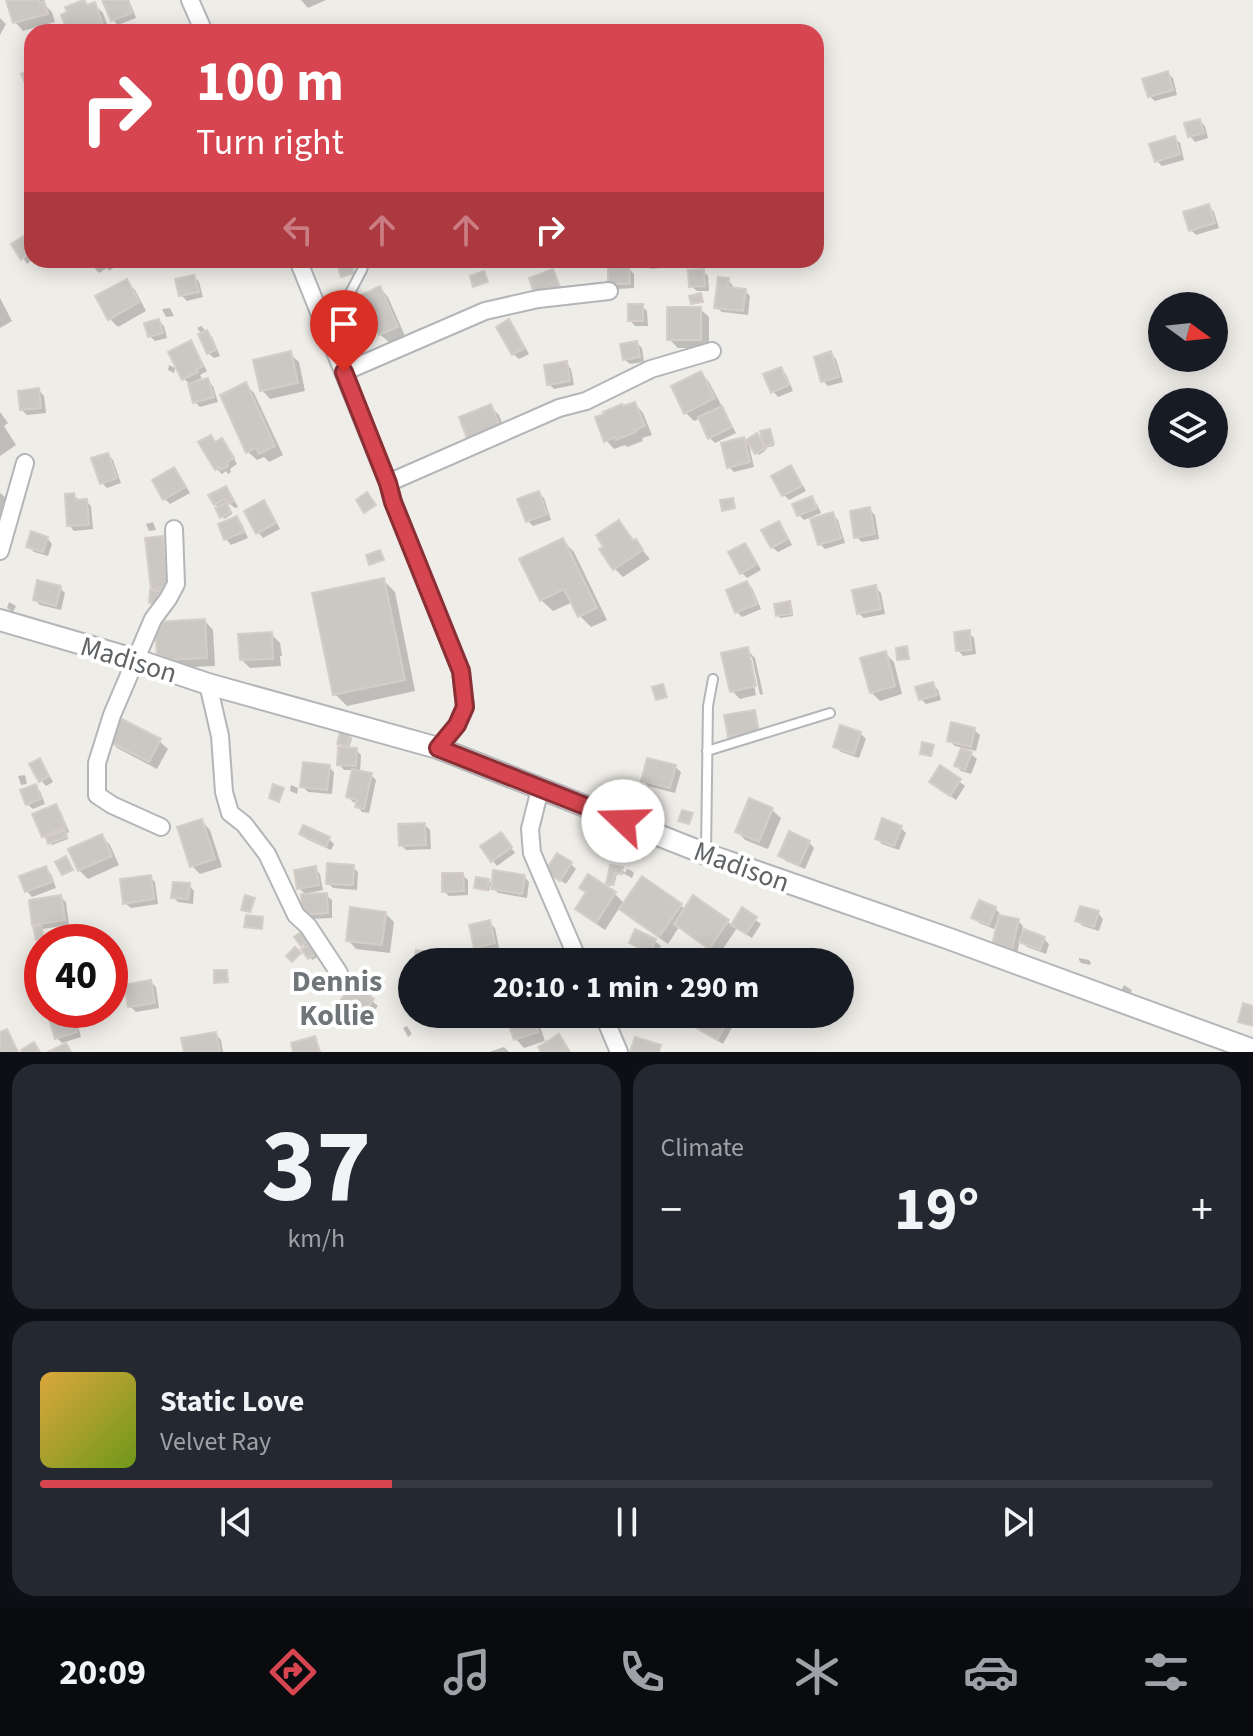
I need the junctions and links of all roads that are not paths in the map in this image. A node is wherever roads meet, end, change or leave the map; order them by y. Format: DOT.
graph roads {
  1 [pos="190,0"];
  2 [pos="200,24"];
  3 [pos="301,268"];
  4 [pos="363,268"];
  5 [pos="609,291"];
  6 [pos="329,333"];
  7 [pos="712,351"];
  8 [pos="344,372"];
  9 [pos="25,463"];
  10 [pos="388,483"];
  11 [pos="174,529"];
  12 [pos="0,551"];
  13 [pos="0,620"];
  14 [pos="137,660"];
  15 [pos="713,679"];
  16 [pos="208,684"];
  17 [pos="830,713"];
  18 [pos="438,748"];
  19 [pos="707,751"];
  20 [pos="540,789"];
  21 [pos="161,827"];
  22 [pos="706,854"];
  23 [pos="573,948"];
  24 [pos="339,973"];
  25 [pos="609,1028"];
  26 [pos="1253,1050"];
  27 [pos="619,1052"];
  1 -- 2 [label="street"];
  3 -- 6 [label="street"];
  4 -- 6 [label="lane"];
  5 -- 8 [label="street"];
  6 -- 8 [label="street"];
  7 -- 10 [label="street"];
  8 -- 10 [label="street"];
  9 -- 12 [label="street"];
  10 -- 18 [label="street"];
  11 -- 14 [label="street"];
  13 -- 14 [label="street, Madison"];
  14 -- 16 [label="street, Madison"];
  14 -- 21 [label="street"];
  15 -- 19 [label="lane"];
  16 -- 18 [label="street, Madison"];
  16 -- 24 [label="street"];
  17 -- 19 [label="lane"];
  18 -- 20 [label="street, Madison"];
  19 -- 22 [label="lane"];
  20 -- 22 [label="street, Madison"];
  20 -- 23 [label="street"];
  22 -- 26 [label="street, Madison"];
  25 -- 27 [label="street"];
}
